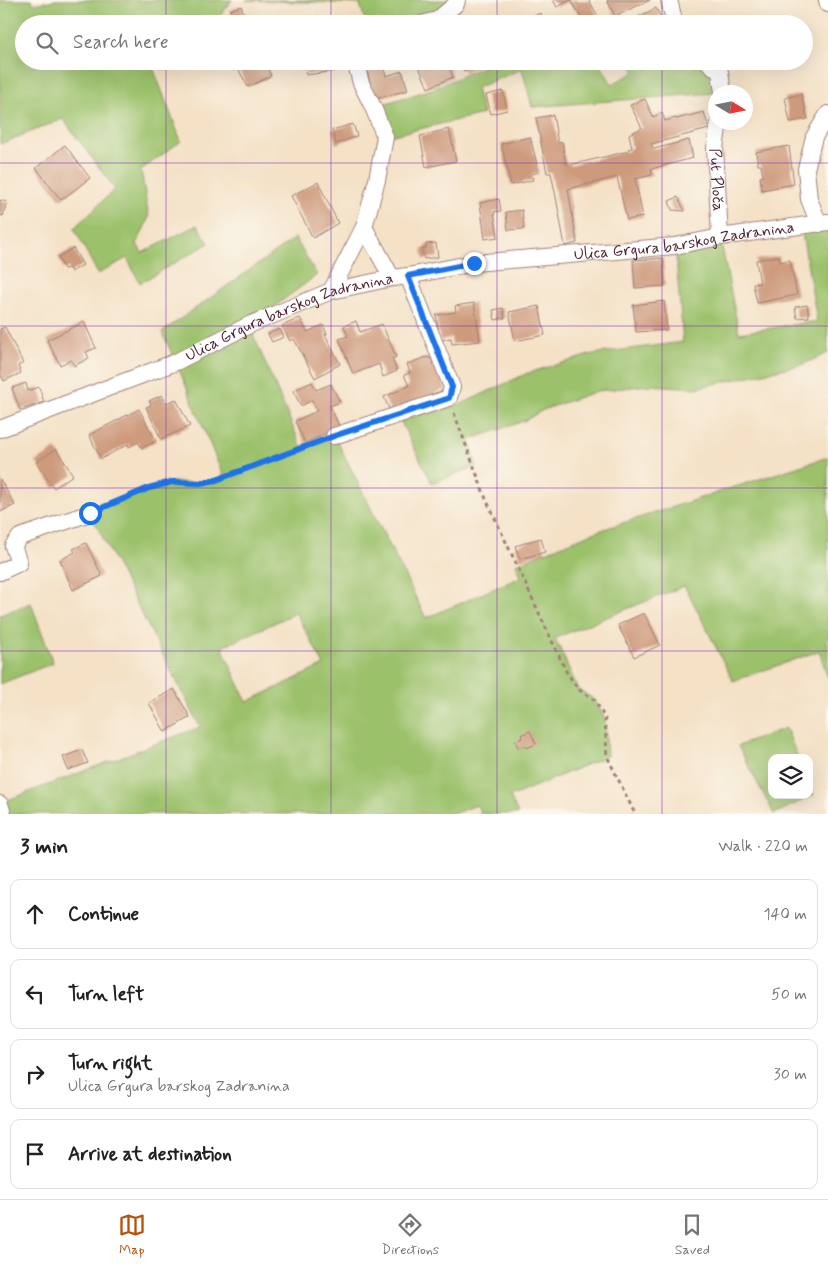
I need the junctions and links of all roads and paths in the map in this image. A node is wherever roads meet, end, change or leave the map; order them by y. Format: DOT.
graph roads {
  1 [pos="457,0"];
  2 [pos="669,0"];
  3 [pos="443,15"];
  4 [pos="673,15"];
  5 [pos="357,70"];
  6 [pos="718,70"];
  7 [pos="722,85"];
  8 [pos="828,114"];
  9 [pos="718,130"];
  10 [pos="823,223"];
  11 [pos="364,227"];
  12 [pos="720,237"];
  13 [pos="400,277"];
  14 [pos="331,291"];
  15 [pos="449,398"];
  16 [pos="0,429"];
  17 [pos="334,436"];
  18 [pos="90,513"];
  19 [pos="0,572"];
  20 [pos="0,804"];
  21 [pos="3,814"];
  22 [pos="635,814"];
  1 -- 3 [label="street"];
  2 -- 4 [label="street"];
  5 -- 11 [label="street"];
  6 -- 7 [label="street"];
  8 -- 10 [label="street"];
  9 -- 12 [label="street, Put Ploča"];
  10 -- 12 [label="street, Ulica Grgura barskog Zadranina"];
  11 -- 13 [label="street"];
  11 -- 14 [label="street"];
  12 -- 13 [label="street, Ulica Grgura barskog Zadranina"];
  13 -- 14 [label="street, Ulica Grgura barskog Zadranina"];
  13 -- 15 [label="street"];
  14 -- 16 [label="street, Ulica Grgura barskog Zadranina"];
  15 -- 17 [label="street"];
  15 -- 22 [label="path"];
  17 -- 18 [label="path"];
  18 -- 19 [label="street"];
  20 -- 21 [label="street"];
}
